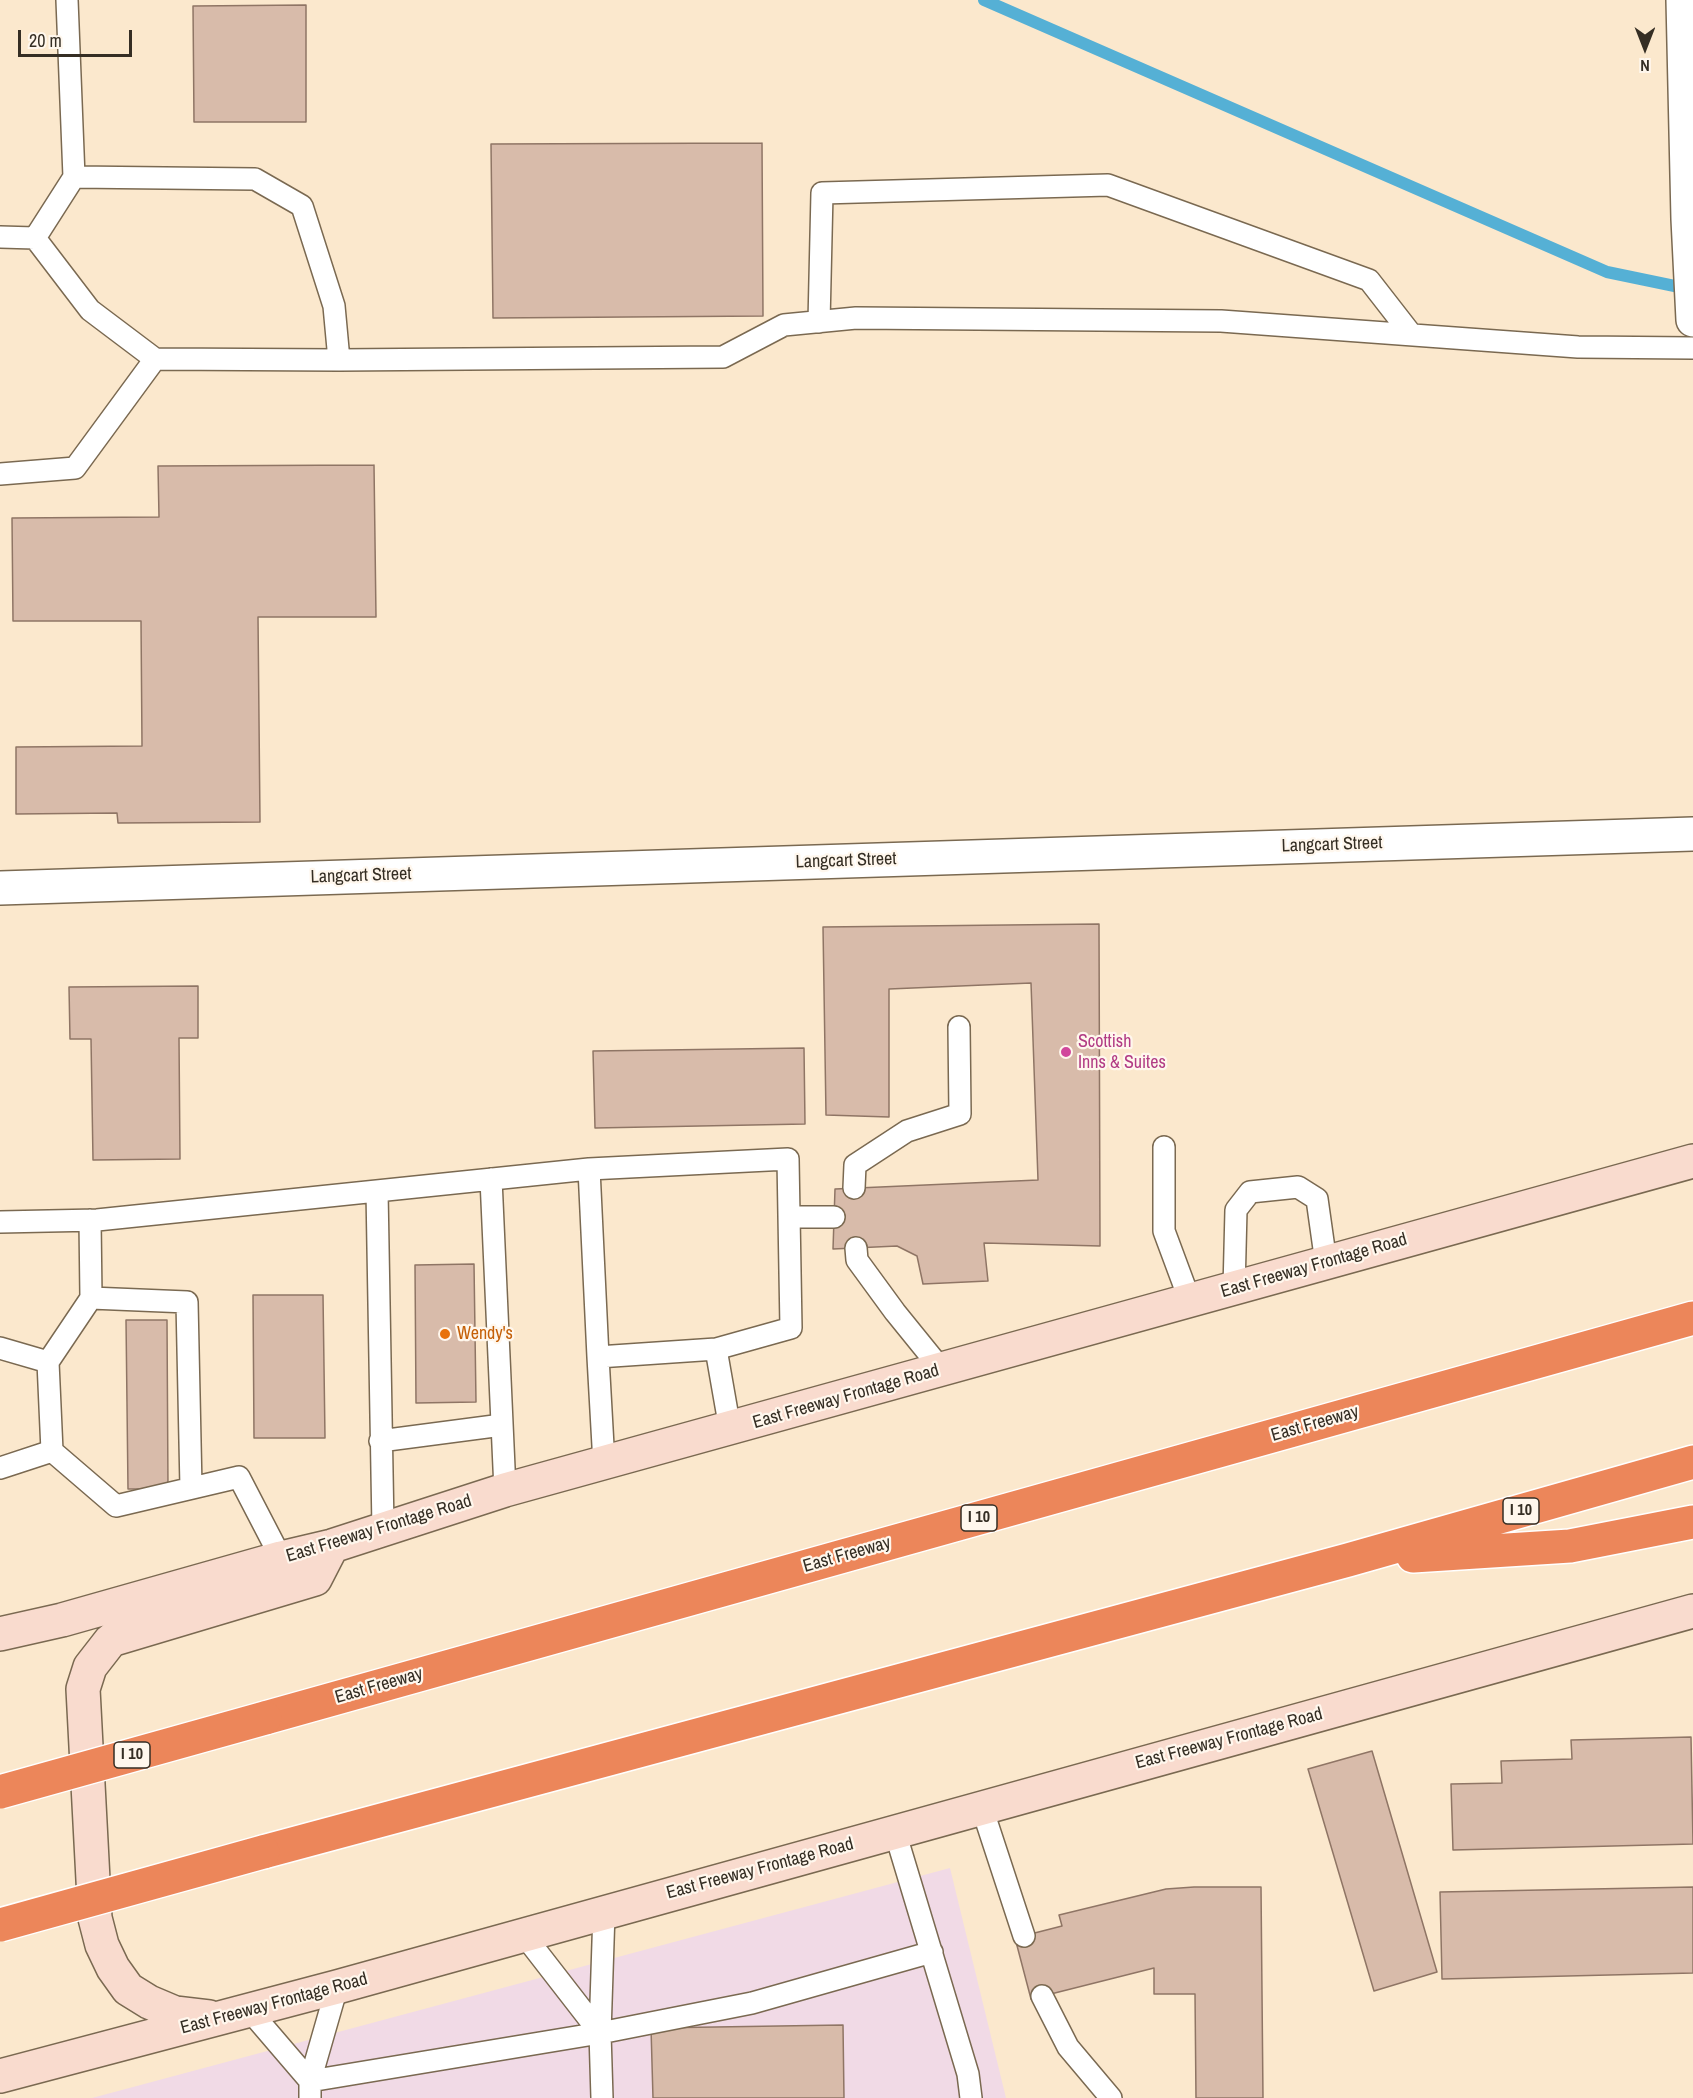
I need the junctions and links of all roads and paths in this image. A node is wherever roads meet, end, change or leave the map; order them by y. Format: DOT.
graph roads {
  1 [pos="67,0"];
  2 [pos="1683,0"];
  3 [pos="74,177"];
  4 [pos="0,237"];
  5 [pos="35,238"];
  6 [pos="1691,240"];
  7 [pos="1693,320"];
  8 [pos="819,322"];
  9 [pos="1411,334"];
  10 [pos="1693,348"];
  11 [pos="155,359"];
  12 [pos="339,360"];
  13 [pos="0,474"];
  14 [pos="1693,834"];
  15 [pos="0,888"];
  16 [pos="958,1027"];
  17 [pos="1164,1147"];
  18 [pos="1693,1161"];
  19 [pos="589,1169"];
  20 [pos="491,1179"];
  21 [pos="854,1188"];
  22 [pos="377,1191"];
  23 [pos="789,1217"];
  24 [pos="834,1217"];
  25 [pos="90,1220"];
  26 [pos="0,1222"];
  27 [pos="856,1248"];
  28 [pos="1326,1263"];
  29 [pos="1234,1289"];
  30 [pos="92,1298"];
  31 [pos="1190,1301"];
  32 [pos="1693,1318"];
  33 [pos="0,1348"];
  34 [pos="716,1349"];
  35 [pos="598,1357"];
  36 [pos="48,1362"];
  37 [pos="942,1370"];
  38 [pos="502,1425"];
  39 [pos="730,1429"];
  40 [pos="381,1448"];
  41 [pos="52,1451"];
  42 [pos="1693,1462"];
  43 [pos="604,1464"];
  44 [pos="0,1468"];
  45 [pos="191,1488"];
  46 [pos="505,1490"];
  47 [pos="1693,1522"];
  48 [pos="383,1528"];
  49 [pos="332,1546"];
  50 [pos="281,1558"];
  51 [pos="1348,1560"];
  52 [pos="1693,1611"];
  53 [pos="0,1634"];
  54 [pos="0,1792"];
  55 [pos="982,1808"];
  56 [pos="895,1832"];
  57 [pos="604,1912"];
  58 [pos="0,1925"];
  59 [pos="524,1935"];
  60 [pos="1024,1936"];
  61 [pos="932,1952"];
  62 [pos="336,1987"];
  63 [pos="1042,1996"];
  64 [pos="241,2013"];
  65 [pos="600,2033"];
  66 [pos="0,2076"];
  67 [pos="310,2090"];
  68 [pos="602,2098"];
  69 [pos="971,2098"];
  70 [pos="1111,2098"];
  1 -- 3 [label="lane"];
  2 -- 6 [label="street"];
  3 -- 5 [label="lane"];
  3 -- 12 [label="lane"];
  4 -- 5 [label="lane"];
  5 -- 11 [label="lane"];
  6 -- 7 [label="street"];
  8 -- 9 [label="lane"];
  8 -- 9 [label="lane"];
  8 -- 12 [label="lane"];
  9 -- 10 [label="lane"];
  11 -- 12 [label="lane"];
  11 -- 13 [label="lane"];
  14 -- 15 [label="street, Langcart Street"];
  16 -- 21 [label="lane"];
  17 -- 31 [label="lane"];
  18 -- 28 [label="main road, East Freeway Frontage Road"];
  19 -- 20 [label="lane"];
  19 -- 23 [label="lane"];
  19 -- 35 [label="lane"];
  20 -- 22 [label="lane"];
  20 -- 38 [label="lane"];
  22 -- 25 [label="lane"];
  22 -- 40 [label="lane"];
  23 -- 24 [label="lane"];
  23 -- 34 [label="lane"];
  25 -- 26 [label="lane"];
  25 -- 30 [label="lane"];
  27 -- 37 [label="lane"];
  28 -- 29 [label="main road, East Freeway Frontage Road"];
  28 -- 29 [label="lane"];
  29 -- 31 [label="main road, East Freeway Frontage Road"];
  30 -- 36 [label="lane"];
  30 -- 45 [label="lane"];
  31 -- 37 [label="main road, East Freeway Frontage Road"];
  32 -- 54 [label="highway, East Freeway / I 10, bridge"];
  33 -- 36 [label="lane"];
  34 -- 35 [label="lane"];
  34 -- 39 [label="lane"];
  35 -- 43 [label="lane"];
  36 -- 41 [label="lane"];
  37 -- 39 [label="main road, East Freeway Frontage Road"];
  38 -- 40 [label="lane"];
  38 -- 46 [label="lane"];
  39 -- 43 [label="main road, East Freeway Frontage Road"];
  40 -- 48 [label="lane"];
  41 -- 44 [label="lane"];
  41 -- 45 [label="lane"];
  42 -- 51 [label="highway, I 10"];
  43 -- 46 [label="main road, East Freeway Frontage Road"];
  45 -- 50 [label="lane"];
  46 -- 48 [label="main road, East Freeway Frontage Road"];
  47 -- 51 [label="highway"];
  48 -- 49 [label="main road, East Freeway Frontage Road"];
  49 -- 50 [label="main road, East Freeway Frontage Road"];
  49 -- 64 [label="main road"];
  50 -- 53 [label="main road, East Freeway Frontage Road"];
  51 -- 58 [label="highway, I 10, bridge"];
  52 -- 55 [label="main road, East Freeway Frontage Road"];
  55 -- 56 [label="main road, East Freeway Frontage Road"];
  55 -- 60 [label="lane"];
  56 -- 57 [label="main road, East Freeway Frontage Road"];
  56 -- 61 [label="lane"];
  57 -- 59 [label="main road, East Freeway Frontage Road"];
  57 -- 65 [label="lane"];
  59 -- 62 [label="main road, East Freeway Frontage Road"];
  59 -- 65 [label="lane"];
  61 -- 65 [label="lane"];
  61 -- 69 [label="lane"];
  62 -- 64 [label="main road, East Freeway Frontage Road"];
  62 -- 67 [label="lane"];
  63 -- 70 [label="lane"];
  64 -- 66 [label="main road, East Freeway Frontage Road"];
  64 -- 67 [label="lane"];
  65 -- 67 [label="lane"];
  65 -- 68 [label="lane"];
}
